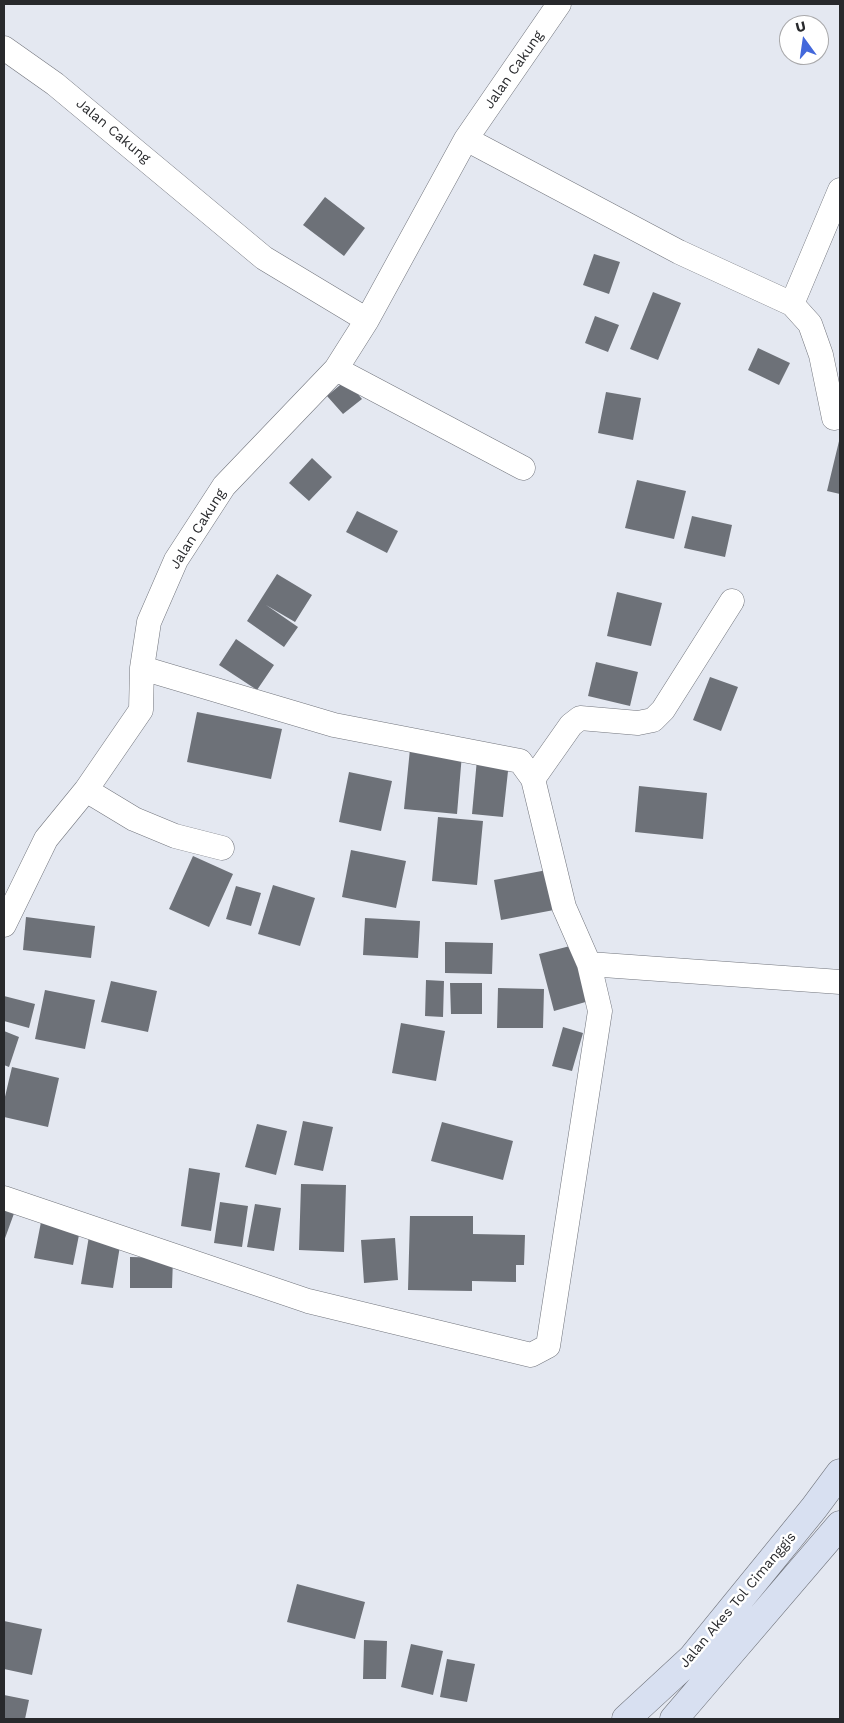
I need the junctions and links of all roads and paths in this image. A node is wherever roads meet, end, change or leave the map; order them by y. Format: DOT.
graph roads {
  1 [pos="560,4"];
  2 [pos="4,48"];
  3 [pos="466,139"];
  4 [pos="840,190"];
  5 [pos="792,304"];
  6 [pos="366,320"];
  7 [pos="831,357"];
  8 [pos="336,370"];
  9 [pos="834,418"];
  10 [pos="523,468"];
  11 [pos="732,601"];
  12 [pos="142,668"];
  13 [pos="534,779"];
  14 [pos="86,790"];
  15 [pos="222,848"];
  16 [pos="4,925"];
  17 [pos="589,964"];
  18 [pos="840,982"];
  19 [pos="4,1198"];
  20 [pos="840,1473"];
  21 [pos="840,1526"];
  22 [pos="626,1719"];
  23 [pos="674,1719"];
  1 -- 3 [label="street, Jalan Cakung"];
  2 -- 6 [label="street, Jalan Cakung"];
  3 -- 5 [label="street"];
  3 -- 6 [label="street, Jalan Cakung"];
  4 -- 5 [label="street"];
  5 -- 7 [label="street"];
  6 -- 8 [label="street, Jalan Cakung"];
  7 -- 9 [label="street"];
  8 -- 10 [label="street"];
  8 -- 12 [label="street, Jalan Cakung"];
  11 -- 13 [label="street"];
  12 -- 13 [label="street"];
  12 -- 14 [label="street, Jalan Cakung"];
  13 -- 17 [label="street"];
  14 -- 15 [label="street"];
  14 -- 16 [label="street, Jalan Cakung"];
  17 -- 18 [label="street"];
  17 -- 19 [label="street"];
  20 -- 22 [label="main road, Jalan Akes Tol Cimanggis"];
  21 -- 23 [label="main road, Jalan Akes Tol Cimanggis"];
}
